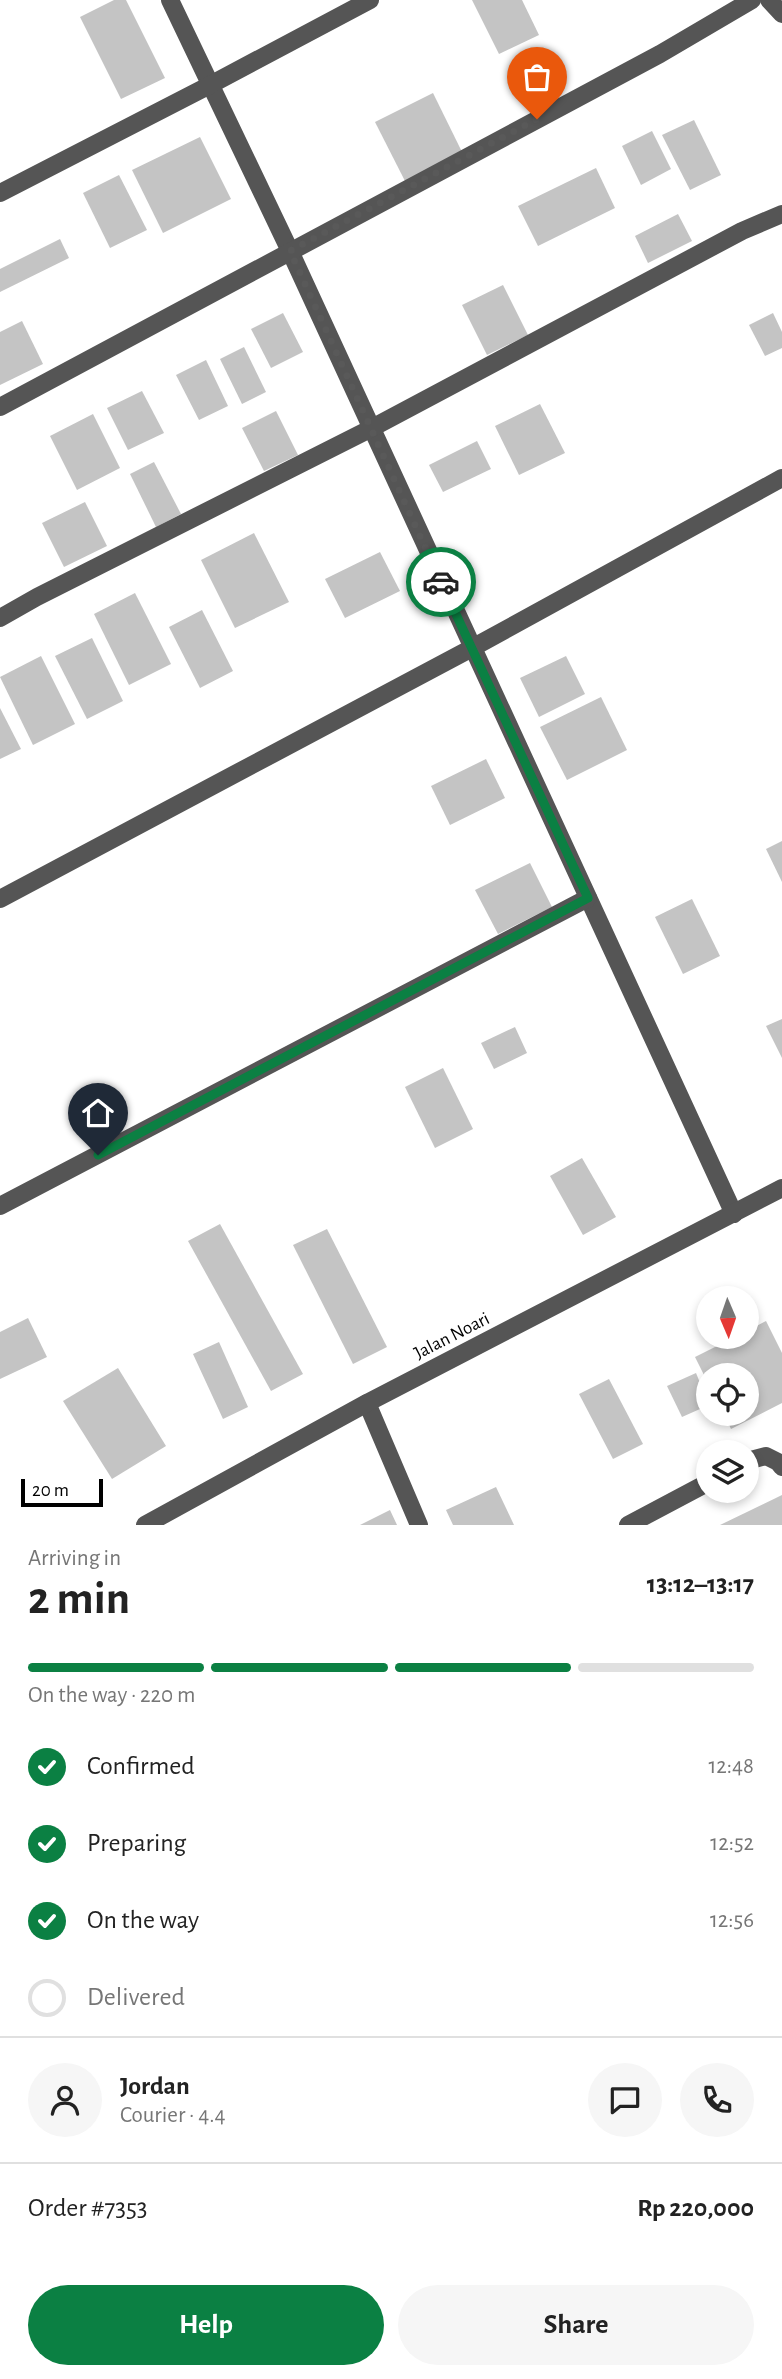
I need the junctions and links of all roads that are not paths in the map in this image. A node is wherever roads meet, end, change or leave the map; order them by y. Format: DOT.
graph roads {
  1 [pos="170,0"];
  2 [pos="370,0"];
  3 [pos="752,0"];
  4 [pos="769,0"];
  5 [pos="782,14"];
  6 [pos="211,85"];
  7 [pos="0,192"];
  8 [pos="782,214"];
  9 [pos="290,251"];
  10 [pos="0,407"];
  11 [pos="370,429"];
  12 [pos="782,478"];
  13 [pos="0,618"];
  14 [pos="472,648"];
  15 [pos="588,898"];
  16 [pos="0,899"];
  17 [pos="782,1188"];
  18 [pos="0,1206"];
  19 [pos="734,1214"];
  20 [pos="367,1403"];
  21 [pos="759,1458"];
  22 [pos="782,1467"];
  23 [pos="696,1489"];
  24 [pos="145,1525"];
  25 [pos="419,1525"];
  26 [pos="628,1525"];
  1 -- 6 [label="street"];
  2 -- 6 [label="street"];
  3 -- 9 [label="street"];
  4 -- 5 [label="street"];
  6 -- 7 [label="street"];
  6 -- 9 [label="street"];
  8 -- 11 [label="street"];
  9 -- 10 [label="street"];
  9 -- 11 [label="street"];
  11 -- 13 [label="street"];
  11 -- 14 [label="street"];
  12 -- 14 [label="street"];
  14 -- 15 [label="street"];
  14 -- 16 [label="street"];
  15 -- 18 [label="street"];
  15 -- 19 [label="street"];
  17 -- 19 [label="street, Jalan Noari"];
  19 -- 20 [label="street, Jalan Noari"];
  20 -- 24 [label="street, Jalan Noari"];
  20 -- 25 [label="street"];
  21 -- 22 [label="street"];
  23 -- 26 [label="street"];
}
